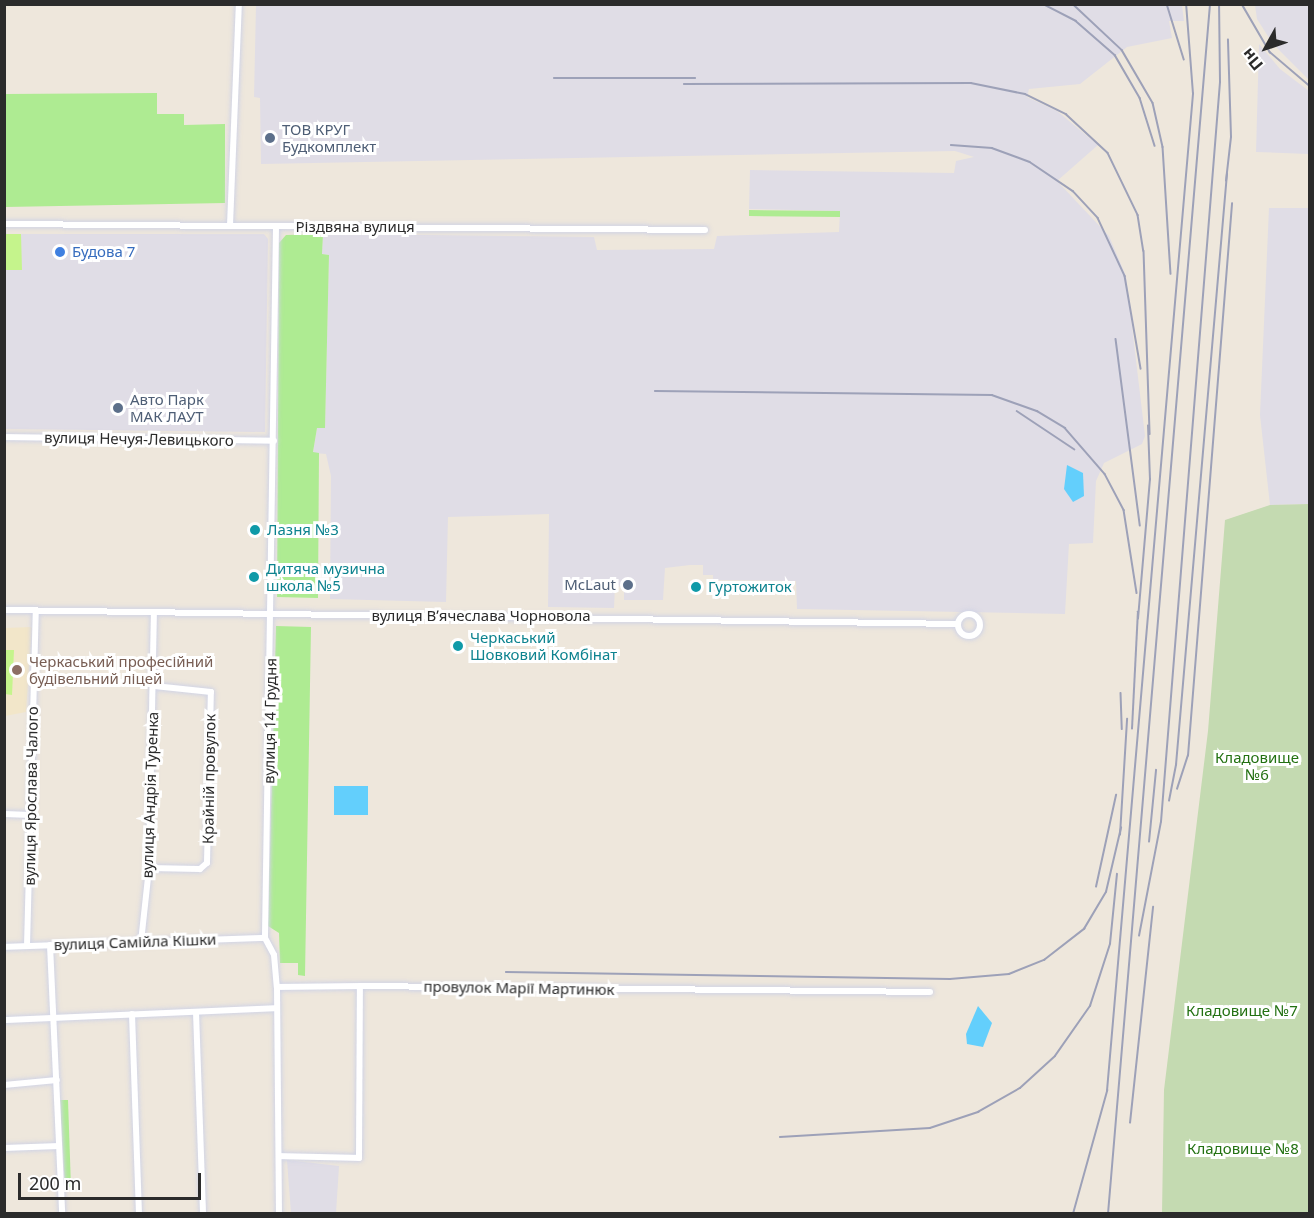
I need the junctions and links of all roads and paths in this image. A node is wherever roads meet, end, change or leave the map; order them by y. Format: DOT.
graph roads {
  1 [pos="239,4"];
  2 [pos="4,224"];
  3 [pos="230,225"];
  4 [pos="276,227"];
  5 [pos="705,230"];
  6 [pos="4,437"];
  7 [pos="274,441"];
  8 [pos="4,610"];
  9 [pos="36,610"];
  10 [pos="154,612"];
  11 [pos="273,613"];
  12 [pos="957,624"];
  13 [pos="154,686"];
  14 [pos="4,814"];
  15 [pos="31,815"];
  16 [pos="148,868"];
  17 [pos="265,938"];
  18 [pos="141,942"];
  19 [pos="50,945"];
  20 [pos="27,946"];
  21 [pos="4,947"];
  22 [pos="360,986"];
  23 [pos="277,987"];
  24 [pos="930,992"];
  25 [pos="277,1008"];
  26 [pos="196,1012"];
  27 [pos="132,1014"];
  28 [pos="55,1017"];
  29 [pos="4,1020"];
  30 [pos="57,1080"];
  31 [pos="4,1085"];
  32 [pos="59,1146"];
  33 [pos="4,1148"];
  34 [pos="279,1156"];
  35 [pos="62,1214"];
  36 [pos="139,1214"];
  37 [pos="203,1214"];
  38 [pos="279,1214"];
  1 -- 3 [label="street"];
  2 -- 3 [label="street, Різдвяна вулиця"];
  3 -- 4 [label="street, Різдвяна вулиця"];
  4 -- 5 [label="street, Різдвяна вулиця"];
  4 -- 7 [label="street, вулиця 14 Грудня"];
  6 -- 7 [label="street, вулиця Нечуя-Левицького"];
  7 -- 11 [label="street, вулиця 14 Грудня"];
  8 -- 9 [label="street, вулиця Вʼячеслава Чорновола"];
  9 -- 10 [label="street, вулиця Вʼячеслава Чорновола"];
  9 -- 15 [label="street, вулиця Ярослава Чалого"];
  10 -- 11 [label="street, вулиця Вʼячеслава Чорновола"];
  10 -- 13 [label="street, вулиця Андрія Туренка"];
  11 -- 12 [label="street, вулиця Вʼячеслава Чорновола"];
  11 -- 17 [label="street, вулиця 14 Грудня"];
  13 -- 16 [label="street, вулиця Андрія Туренка"];
  13 -- 16 [label="street, Крайній провулок"];
  14 -- 15 [label="street"];
  15 -- 20 [label="street, вулиця Ярослава Чалого"];
  16 -- 18 [label="street, вулиця Андрія Туренка"];
  17 -- 18 [label="street, вулиця Самійла Кішки"];
  17 -- 23 [label="street, вулиця 14 Грудня"];
  18 -- 19 [label="street, вулиця Самійла Кішки"];
  19 -- 20 [label="street, вулиця Самійла Кішки"];
  19 -- 28 [label="street"];
  20 -- 21 [label="street, вулиця Самійла Кішки"];
  22 -- 23 [label="street, провулок Марії Мартинюк"];
  22 -- 24 [label="street, провулок Марії Мартинюк"];
  22 -- 34 [label="street"];
  23 -- 25 [label="street, вулиця 14 Грудня"];
  25 -- 26 [label="street"];
  25 -- 34 [label="street, вулиця 14 Грудня"];
  26 -- 27 [label="street"];
  26 -- 37 [label="street"];
  27 -- 28 [label="street"];
  27 -- 36 [label="street"];
  28 -- 29 [label="street"];
  28 -- 30 [label="street"];
  30 -- 31 [label="street"];
  30 -- 32 [label="street"];
  32 -- 33 [label="street"];
  32 -- 35 [label="street"];
  34 -- 38 [label="street, вулиця 14 Грудня"];
}
